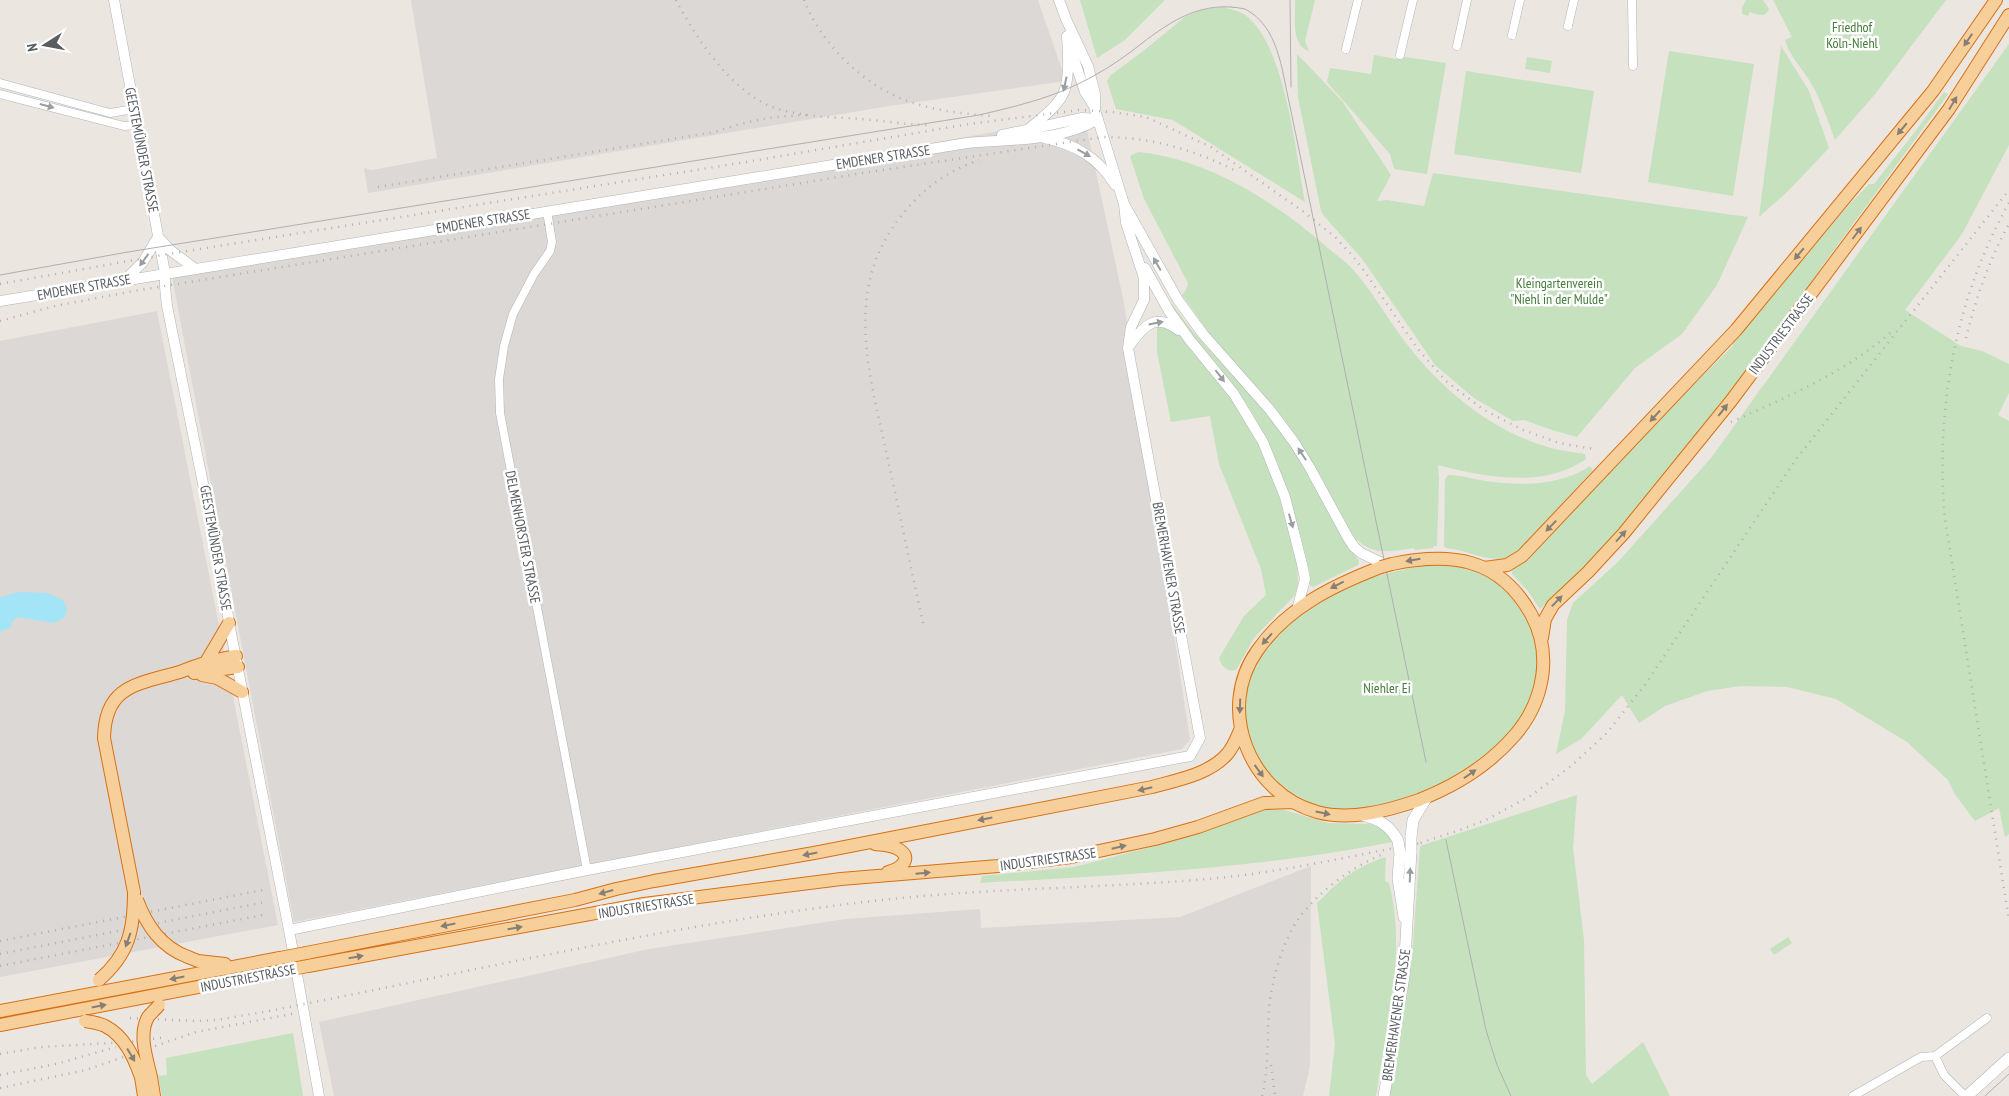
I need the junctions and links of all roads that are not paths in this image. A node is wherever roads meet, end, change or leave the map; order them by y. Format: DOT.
graph roads {
  1 [pos="114,0"];
  2 [pos="1059,0"];
  3 [pos="1358,0"];
  4 [pos="1413,0"];
  5 [pos="1467,0"];
  6 [pos="1520,0"];
  7 [pos="1574,0"];
  8 [pos="1632,0"];
  9 [pos="1996,0"];
  10 [pos="2009,15"];
  11 [pos="1066,19"];
  12 [pos="1568,26"];
  13 [pos="1512,35"];
  14 [pos="1067,36"];
  15 [pos="1457,46"];
  16 [pos="1346,49"];
  17 [pos="1400,55"];
  18 [pos="1633,66"];
  19 [pos="0,83"];
  20 [pos="0,94"];
  21 [pos="1094,106"];
  22 [pos="134,108"];
  23 [pos="1098,119"];
  24 [pos="137,125"];
  25 [pos="1030,128"];
  26 [pos="1039,136"];
  27 [pos="967,143"];
  28 [pos="1123,200"];
  29 [pos="547,211"];
  30 [pos="158,237"];
  31 [pos="1138,257"];
  32 [pos="194,268"];
  33 [pos="165,273"];
  34 [pos="126,280"];
  35 [pos="1157,292"];
  36 [pos="1144,300"];
  37 [pos="1178,300"];
  38 [pos="0,301"];
  39 [pos="1189,339"];
  40 [pos="1128,348"];
  41 [pos="1384,564"];
  42 [pos="1484,568"];
  43 [pos="1297,610"];
  44 [pos="229,623"];
  45 [pos="1543,652"];
  46 [pos="237,661"];
  47 [pos="206,662"];
  48 [pos="187,672"];
  49 [pos="242,692"];
  50 [pos="1241,728"];
  51 [pos="1426,797"];
  52 [pos="1298,804"];
  53 [pos="1360,814"];
  54 [pos="857,844"];
  55 [pos="1405,852"];
  56 [pos="588,870"];
  57 [pos="857,877"];
  58 [pos="134,892"];
  59 [pos="289,930"];
  60 [pos="307,960"];
  61 [pos="281,965"];
  62 [pos="242,966"];
  63 [pos="237,980"];
  64 [pos="16,1008"];
  65 [pos="0,1011"];
  66 [pos="1987,1018"];
  67 [pos="0,1027"];
  68 [pos="1935,1056"];
  69 [pos="2009,1058"];
  70 [pos="146,1077"];
  71 [pos="144,1096"];
  72 [pos="154,1096"];
  73 [pos="319,1096"];
  74 [pos="1384,1096"];
  75 [pos="1853,1096"];
  76 [pos="1966,1096"];
  1 -- 22 [label="street, GEESTEMÜNDER STRASSE"];
  2 -- 11 [label="street, BREMERHAVENER STRASSE"];
  3 -- 16 [label="street"];
  4 -- 17 [label="street"];
  5 -- 15 [label="street"];
  6 -- 13 [label="street"];
  7 -- 12 [label="street"];
  8 -- 18 [label="street"];
  9 -- 42 [label="highway, one-way"];
  45 -- 10 [label="highway, INDUSTRIESTRASSE, one-way"];
  11 -- 14 [label="street, BREMERHAVENER STRASSE"];
  11 -- 21 [label="street, BREMERHAVENER STRASSE"];
  14 -- 21 [label="street, BREMERHAVENER STRASSE"];
  14 -- 25 [label="street, one-way"];
  19 -- 22 [label="street"];
  20 -- 24 [label="street, one-way"];
  21 -- 23 [label="street, BREMERHAVENER STRASSE"];
  22 -- 24 [label="street, GEESTEMÜNDER STRASSE"];
  23 -- 25 [label="street, EMDENER STRASSE"];
  23 -- 26 [label="street, EMDENER STRASSE"];
  23 -- 28 [label="street, BREMERHAVENER STRASSE"];
  24 -- 30 [label="street, GEESTEMÜNDER STRASSE"];
  25 -- 27 [label="street, EMDENER STRASSE"];
  26 -- 27 [label="street, EMDENER STRASSE"];
  26 -- 28 [label="street, EMDENER STRASSE, one-way"];
  27 -- 29 [label="street, EMDENER STRASSE"];
  28 -- 31 [label="street, BREMERHAVENER STRASSE"];
  37 -- 28 [label="street, BREMERHAVENER STRASSE, one-way"];
  29 -- 32 [label="street, EMDENER STRASSE"];
  29 -- 56 [label="street, DELMENHORSTER STRASSE"];
  30 -- 32 [label="street"];
  30 -- 33 [label="street, GEESTEMÜNDER STRASSE"];
  30 -- 34 [label="street, one-way"];
  31 -- 35 [label="street, BREMERHAVENER STRASSE"];
  31 -- 36 [label="street, BREMERHAVENER STRASSE"];
  32 -- 33 [label="street, EMDENER STRASSE"];
  33 -- 34 [label="street, EMDENER STRASSE"];
  33 -- 44 [label="street, GEESTEMÜNDER STRASSE"];
  34 -- 38 [label="street, EMDENER STRASSE"];
  35 -- 36 [label="street"];
  35 -- 37 [label="street"];
  35 -- 39 [label="street, BREMERHAVENER STRASSE"];
  36 -- 40 [label="street, BREMERHAVENER STRASSE"];
  41 -- 37 [label="street, BREMERHAVENER STRASSE, one-way"];
  40 -- 39 [label="street, BREMERHAVENER STRASSE, one-way"];
  39 -- 43 [label="street, BREMERHAVENER STRASSE, one-way"];
  40 -- 56 [label="street, BREMERHAVENER STRASSE"];
  42 -- 41 [label="highway, one-way"];
  41 -- 43 [label="highway, one-way"];
  42 -- 45 [label="highway"];
  43 -- 50 [label="highway, one-way"];
  44 -- 46 [label="street, GEESTEMÜNDER STRASSE"];
  44 -- 47 [label="highway"];
  51 -- 45 [label="highway, one-way"];
  46 -- 47 [label="highway"];
  46 -- 48 [label="highway"];
  46 -- 49 [label="street, GEESTEMÜNDER STRASSE"];
  47 -- 48 [label="highway"];
  48 -- 49 [label="highway"];
  48 -- 58 [label="highway"];
  49 -- 59 [label="street, GEESTEMÜNDER STRASSE"];
  50 -- 52 [label="highway, one-way"];
  50 -- 54 [label="highway, INDUSTRIESTRASSE, one-way"];
  51 -- 53 [label="highway"];
  51 -- 55 [label="main road, BREMERHAVENER STRASSE, bridge"];
  52 -- 53 [label="highway, one-way"];
  57 -- 52 [label="highway, INDUSTRIESTRASSE, one-way"];
  53 -- 55 [label="main road, BREMERHAVENER STRASSE, bridge"];
  54 -- 57 [label="highway"];
  54 -- 60 [label="highway, INDUSTRIESTRASSE, one-way"];
  55 -- 74 [label="main road, BREMERHAVENER STRASSE"];
  56 -- 59 [label="street"];
  60 -- 57 [label="highway, INDUSTRIESTRASSE, one-way"];
  58 -- 62 [label="highway, bridge"];
  58 -- 64 [label="highway, one-way, bridge"];
  59 -- 73 [label="street, GEESTEMÜNDER STRASSE"];
  60 -- 61 [label="highway, INDUSTRIESTRASSE, bridge"];
  61 -- 62 [label="highway, INDUSTRIESTRASSE"];
  61 -- 63 [label="highway, INDUSTRIESTRASSE"];
  62 -- 64 [label="highway, INDUSTRIESTRASSE, one-way"];
  67 -- 63 [label="highway, INDUSTRIESTRASSE, one-way"];
  63 -- 70 [label="highway, bridge"];
  64 -- 65 [label="highway, INDUSTRIESTRASSE"];
  66 -- 68 [label="street"];
  67 -- 70 [label="highway, one-way, bridge"];
  68 -- 75 [label="street"];
  68 -- 76 [label="street"];
  69 -- 76 [label="main road"];
  70 -- 71 [label="highway"];
  70 -- 72 [label="highway"];
}
